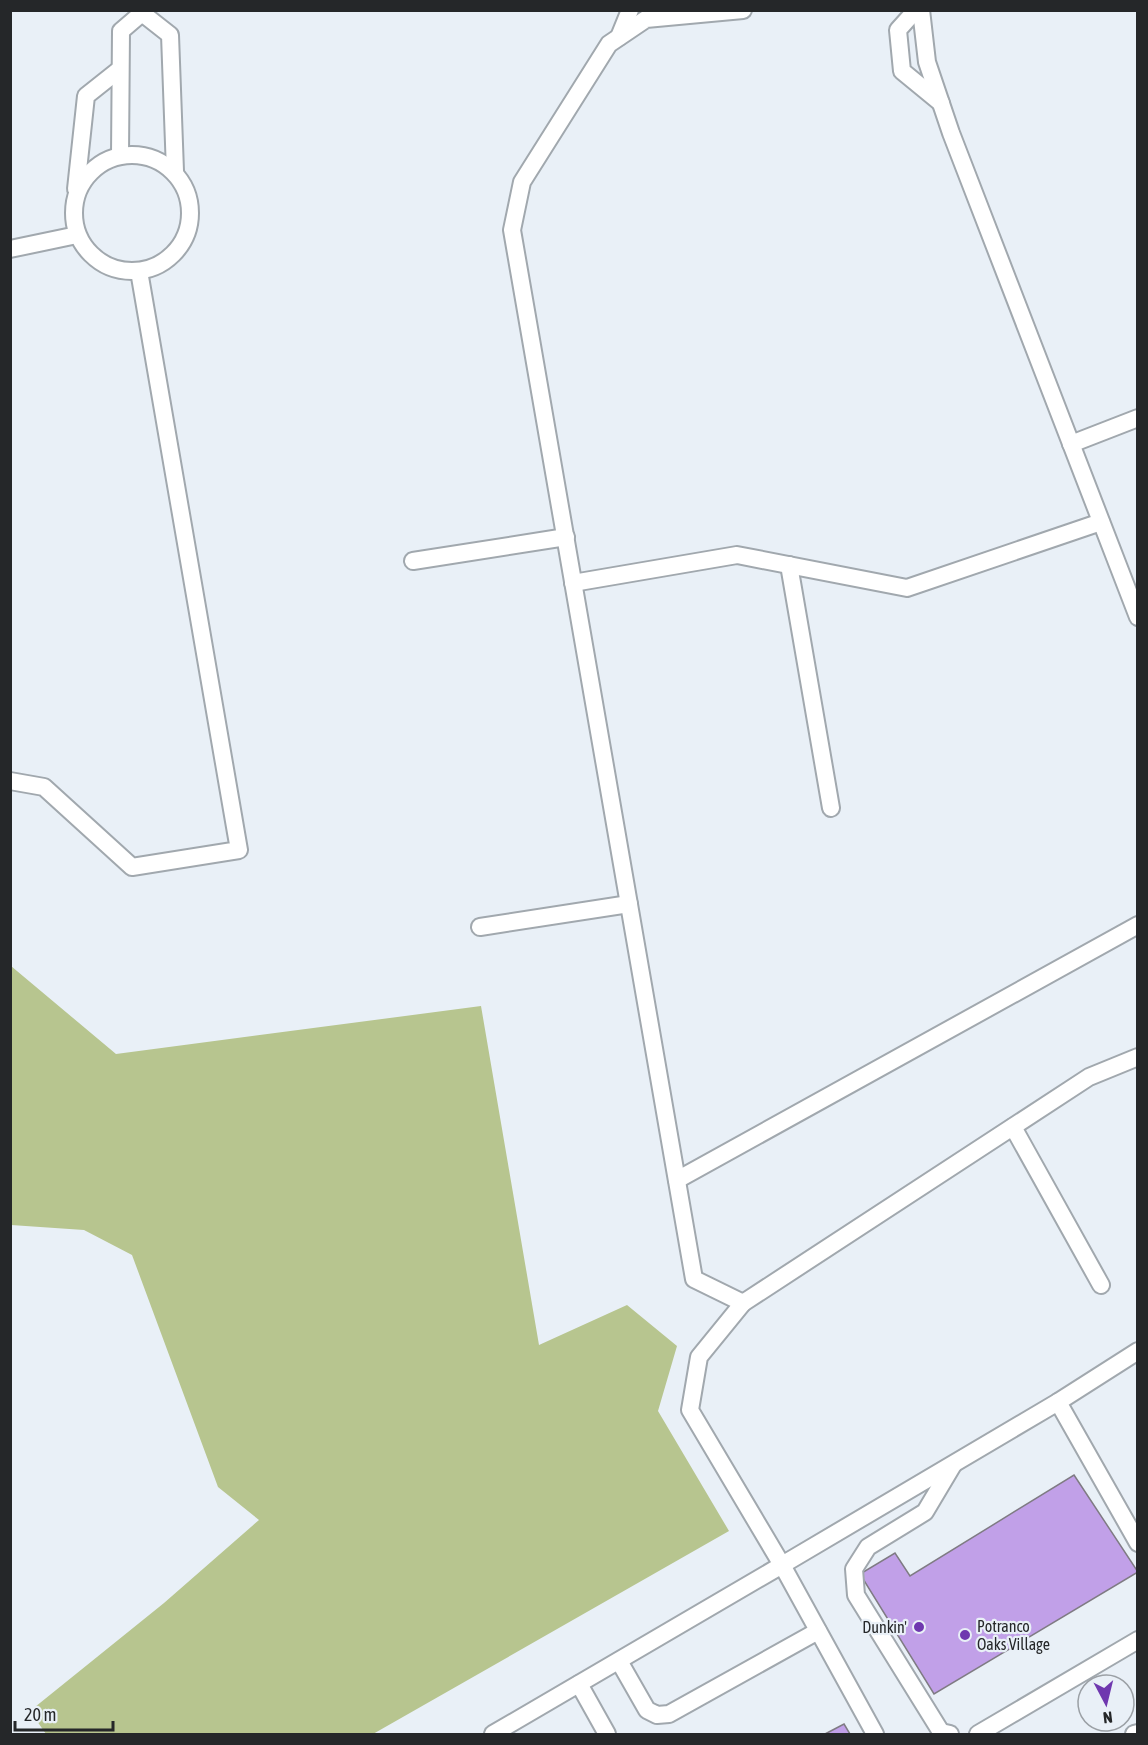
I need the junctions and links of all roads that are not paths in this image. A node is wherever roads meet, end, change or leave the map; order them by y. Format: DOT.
graph roads {
  1 [pos="630,10"];
  2 [pos="743,10"];
  3 [pos="916,10"];
  4 [pos="921,10"];
  5 [pos="141,12"];
  6 [pos="619,37"];
  7 [pos="120,69"];
  8 [pos="941,103"];
  9 [pos="120,155"];
  10 [pos="175,171"];
  11 [pos="76,195"];
  12 [pos="77,235"];
  13 [pos="10,249"];
  14 [pos="139,272"];
  15 [pos="1137,418"];
  16 [pos="1071,444"];
  17 [pos="1101,522"];
  18 [pos="566,537"];
  19 [pos="413,561"];
  20 [pos="789,565"];
  21 [pos="573,582"];
  22 [pos="1137,617"];
  23 [pos="10,781"];
  24 [pos="831,808"];
  25 [pos="629,904"];
  26 [pos="1137,925"];
  27 [pos="480,927"];
  28 [pos="1137,1057"];
  29 [pos="1013,1127"];
  30 [pos="677,1180"];
  31 [pos="1101,1285"];
  32 [pos="743,1304"];
  33 [pos="1137,1351"];
  34 [pos="1058,1402"];
  35 [pos="954,1464"];
  36 [pos="1137,1543"];
  37 [pos="782,1565"];
  38 [pos="818,1631"];
  39 [pos="1137,1640"];
  40 [pos="619,1661"];
  41 [pos="579,1684"];
  42 [pos="493,1734"];
  43 [pos="607,1734"];
  44 [pos="875,1734"];
  45 [pos="950,1734"];
  46 [pos="978,1734"];
  1 -- 6 [label="lane"];
  2 -- 6 [label="lane"];
  3 -- 8 [label="lane"];
  4 -- 8 [label="lane"];
  5 -- 7 [label="lane"];
  5 -- 10 [label="lane"];
  6 -- 18 [label="lane"];
  7 -- 9 [label="lane"];
  7 -- 11 [label="lane"];
  8 -- 16 [label="lane"];
  9 -- 10 [label="lane"];
  9 -- 11 [label="lane"];
  10 -- 14 [label="lane"];
  11 -- 12 [label="lane"];
  12 -- 13 [label="lane"];
  12 -- 14 [label="lane"];
  14 -- 23 [label="lane"];
  15 -- 16 [label="lane"];
  16 -- 17 [label="lane"];
  17 -- 20 [label="lane"];
  17 -- 22 [label="lane"];
  18 -- 19 [label="lane"];
  18 -- 21 [label="lane"];
  20 -- 21 [label="lane"];
  20 -- 24 [label="lane"];
  21 -- 25 [label="lane"];
  25 -- 27 [label="lane"];
  25 -- 30 [label="lane"];
  26 -- 30 [label="lane"];
  28 -- 29 [label="lane"];
  29 -- 31 [label="lane"];
  29 -- 32 [label="lane"];
  30 -- 32 [label="lane"];
  32 -- 37 [label="lane"];
  33 -- 34 [label="lane"];
  34 -- 35 [label="lane"];
  34 -- 36 [label="lane"];
  35 -- 37 [label="lane"];
  35 -- 45 [label="lane"];
  37 -- 38 [label="lane"];
  37 -- 40 [label="lane"];
  38 -- 40 [label="lane"];
  38 -- 44 [label="lane"];
  39 -- 46 [label="lane"];
  40 -- 41 [label="lane"];
  41 -- 42 [label="lane"];
  41 -- 43 [label="lane"];
}
